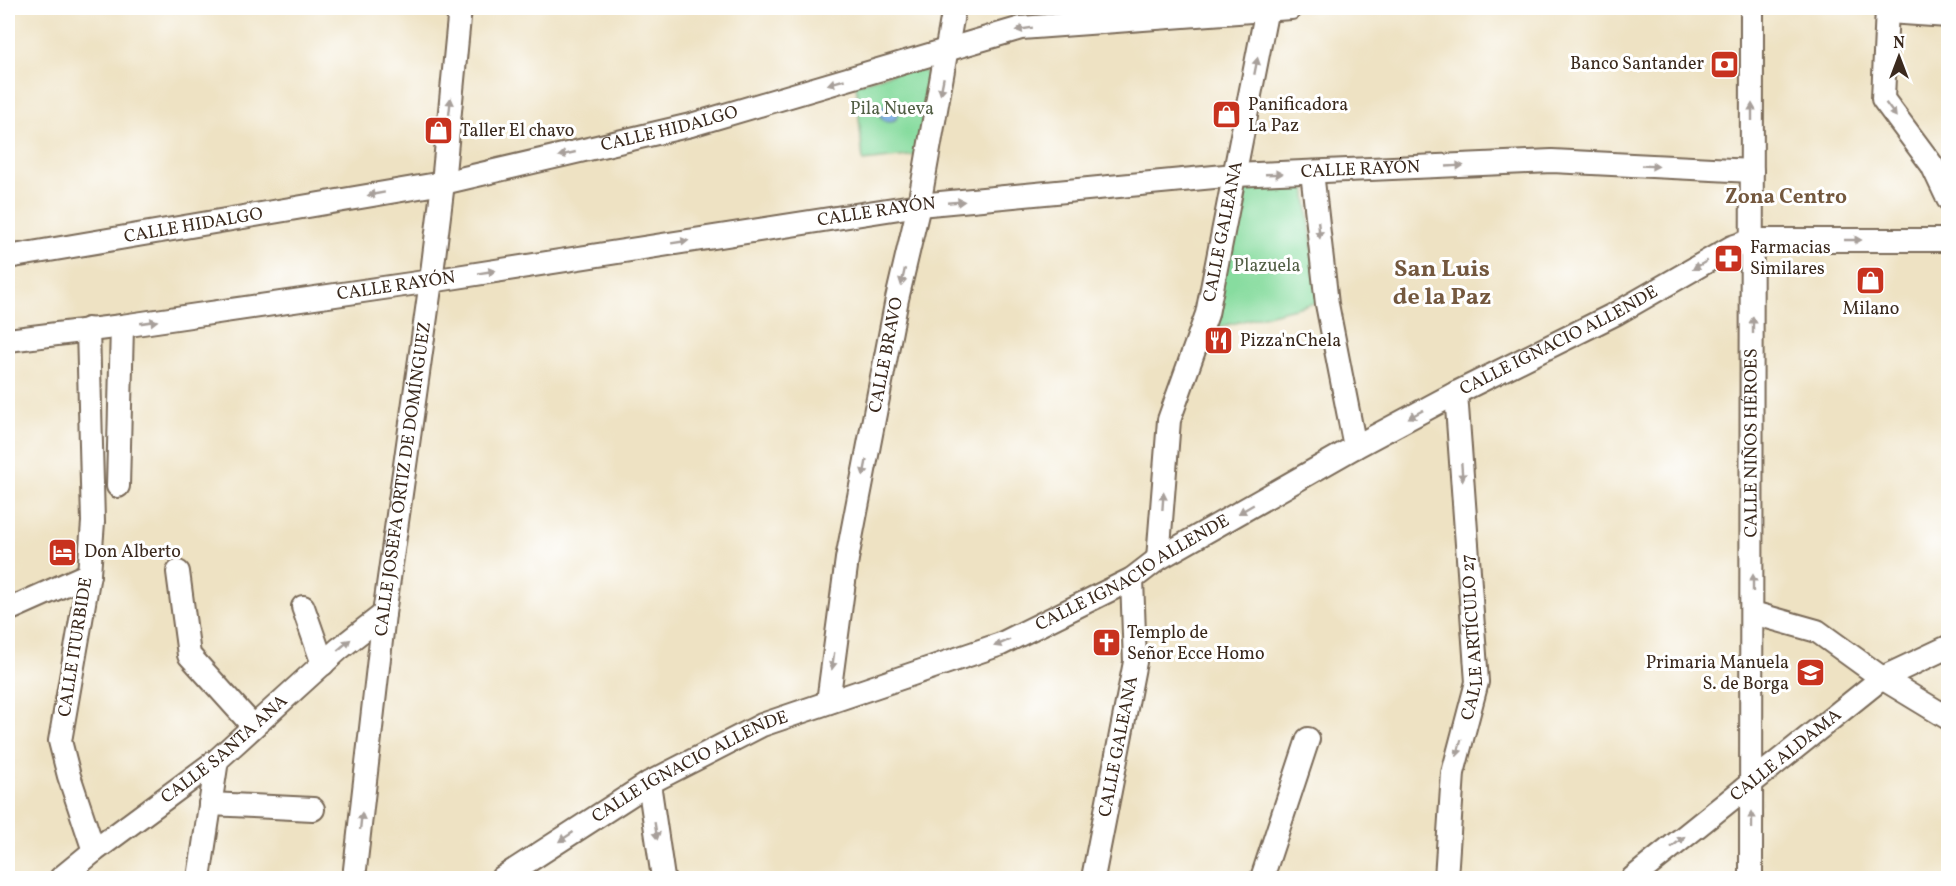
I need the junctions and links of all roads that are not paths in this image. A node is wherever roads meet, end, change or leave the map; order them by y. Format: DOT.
graph roads {
  1 [pos="460,8"];
  2 [pos="954,8"];
  3 [pos="1267,8"];
  4 [pos="1291,8"];
  5 [pos="1752,8"];
  6 [pos="1887,10"];
  7 [pos="1948,16"];
  8 [pos="948,49"];
  9 [pos="1752,171"];
  10 [pos="1312,172"];
  11 [pos="1235,175"];
  12 [pos="443,183"];
  13 [pos="1948,199"];
  14 [pos="919,205"];
  15 [pos="1753,240"];
  16 [pos="1948,240"];
  17 [pos="8,257"];
  18 [pos="431,281"];
  19 [pos="122,326"];
  20 [pos="88,329"];
  21 [pos="8,340"];
  22 [pos="1456,393"];
  23 [pos="1355,447"];
  24 [pos="118,486"];
  25 [pos="1158,559"];
  26 [pos="178,572"];
  27 [pos="89,574"];
  28 [pos="1132,579"];
  29 [pos="303,607"];
  30 [pos="8,610"];
  31 [pos="1753,613"];
  32 [pos="384,614"];
  33 [pos="1948,647"];
  34 [pos="322,664"];
  35 [pos="1882,678"];
  36 [pos="828,702"];
  37 [pos="1948,718"];
  38 [pos="253,726"];
  39 [pos="1308,739"];
  40 [pos="216,760"];
  41 [pos="1752,782"];
  42 [pos="649,783"];
  43 [pos="210,804"];
  44 [pos="313,809"];
  45 [pos="94,851"];
  46 [pos="61,879"];
  47 [pos="199,879"];
  48 [pos="354,879"];
  49 [pos="502,879"];
  50 [pos="663,879"];
  51 [pos="1093,879"];
  52 [pos="1262,879"];
  53 [pos="1446,879"];
  54 [pos="1633,879"];
  55 [pos="1751,879"];
  12 -- 1 [label="street, CALLE JOSEFA ORTIZ DE DOMÍNGUEZ, one-way"];
  2 -- 8 [label="street, CALLE BRAVO"];
  3 -- 4 [label="street, CALLE HIDALGO"];
  3 -- 8 [label="street, CALLE HIDALGO, one-way"];
  11 -- 3 [label="street, CALLE GALEANA, one-way"];
  9 -- 5 [label="street, CALLE NIÑOS HÉROES, one-way"];
  6 -- 7 [label="street"];
  6 -- 13 [label="street, one-way"];
  8 -- 12 [label="street, CALLE HIDALGO, one-way"];
  8 -- 14 [label="street, CALLE BRAVO, one-way"];
  10 -- 9 [label="street, CALLE RAYÓN, one-way"];
  9 -- 15 [label="street, CALLE NIÑOS HÉROES"];
  11 -- 10 [label="street, CALLE RAYÓN, one-way"];
  10 -- 23 [label="street, one-way"];
  14 -- 11 [label="street, CALLE RAYÓN, one-way"];
  25 -- 11 [label="street, CALLE GALEANA, one-way"];
  12 -- 17 [label="street, CALLE HIDALGO, one-way"];
  12 -- 18 [label="street, CALLE JOSEFA ORTIZ DE DOMÍNGUEZ"];
  18 -- 14 [label="street, CALLE RAYÓN, one-way"];
  14 -- 36 [label="street, CALLE BRAVO, one-way"];
  15 -- 16 [label="street, one-way"];
  15 -- 22 [label="street, CALLE IGNACIO ALLENDE, one-way"];
  31 -- 15 [label="street, CALLE NIÑOS HÉROES, one-way"];
  19 -- 18 [label="street, CALLE RAYÓN, one-way"];
  18 -- 32 [label="street, CALLE JOSEFA ORTIZ DE DOMÍNGUEZ"];
  19 -- 20 [label="street, CALLE RAYÓN"];
  19 -- 24 [label="street"];
  20 -- 21 [label="street, CALLE RAYÓN"];
  20 -- 27 [label="street, CALLE ITURBIDE"];
  22 -- 23 [label="street, CALLE IGNACIO ALLENDE, one-way"];
  22 -- 53 [label="street, CALLE ARTÍCULO 27, one-way"];
  23 -- 25 [label="street, CALLE IGNACIO ALLENDE, one-way"];
  25 -- 28 [label="street, CALLE IGNACIO ALLENDE"];
  26 -- 38 [label="street"];
  27 -- 30 [label="street"];
  27 -- 45 [label="street, CALLE ITURBIDE"];
  28 -- 36 [label="street, CALLE IGNACIO ALLENDE, one-way"];
  28 -- 51 [label="street, CALLE GALEANA"];
  29 -- 34 [label="street"];
  31 -- 35 [label="street"];
  31 -- 41 [label="street, CALLE NIÑOS HÉROES"];
  34 -- 32 [label="street, CALLE SANTA ANA, one-way"];
  48 -- 32 [label="street, CALLE JOSEFA ORTIZ DE DOMÍNGUEZ, one-way"];
  33 -- 35 [label="street, CALLE ALDAMA"];
  34 -- 38 [label="street, CALLE SANTA ANA"];
  35 -- 37 [label="street"];
  35 -- 41 [label="street, CALLE ALDAMA"];
  36 -- 42 [label="street, CALLE IGNACIO ALLENDE"];
  38 -- 40 [label="street, CALLE SANTA ANA"];
  39 -- 52 [label="street"];
  40 -- 43 [label="street"];
  40 -- 45 [label="street, CALLE SANTA ANA"];
  54 -- 41 [label="street, CALLE ALDAMA, one-way"];
  55 -- 41 [label="street, CALLE NIÑOS HÉROES, one-way"];
  42 -- 49 [label="street, CALLE IGNACIO ALLENDE, one-way"];
  42 -- 50 [label="street, one-way"];
  43 -- 44 [label="street"];
  43 -- 47 [label="street"];
  45 -- 46 [label="street, CALLE SANTA ANA"];
}
